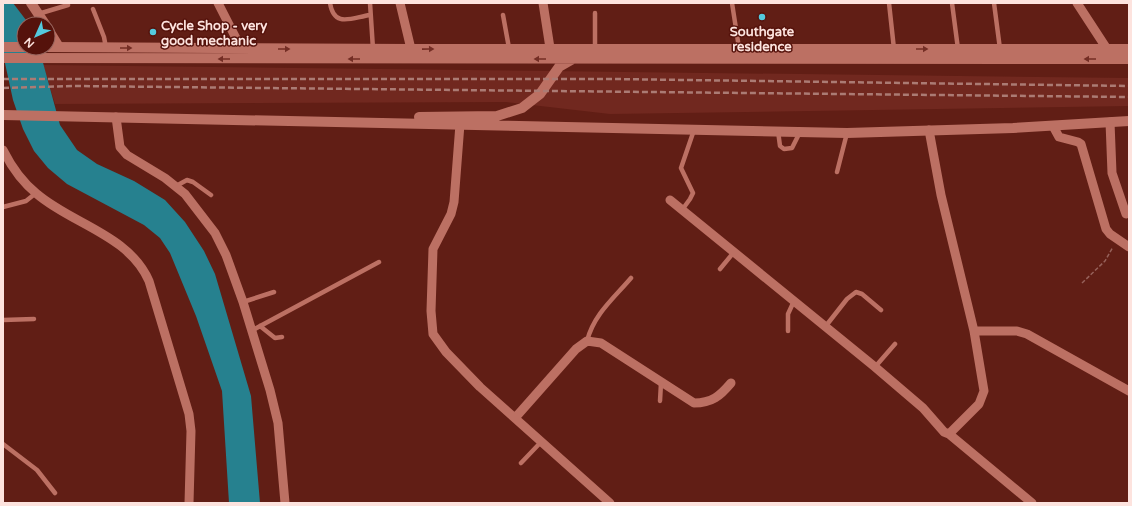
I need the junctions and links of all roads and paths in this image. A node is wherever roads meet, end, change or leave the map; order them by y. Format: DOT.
graph roads {
  1 [pos="31,3"];
  2 [pos="218,3"];
  3 [pos="330,3"];
  4 [pos="370,3"];
  5 [pos="400,3"];
  6 [pos="543,3"];
  7 [pos="732,3"];
  8 [pos="889,3"];
  9 [pos="952,3"];
  10 [pos="994,3"];
  11 [pos="1077,3"];
  12 [pos="68,5"];
  13 [pos="93,9"];
  14 [pos="595,13"];
  15 [pos="38,14"];
  16 [pos="370,15"];
  17 [pos="503,15"];
  18 [pos="56,42"];
  19 [pos="3,47"];
  20 [pos="16,47"];
  21 [pos="59,47"];
  22 [pos="106,48"];
  23 [pos="241,48"];
  24 [pos="509,48"];
  25 [pos="550,48"];
  26 [pos="595,48"];
  27 [pos="739,48"];
  28 [pos="411,49"];
  29 [pos="958,49"];
  30 [pos="1000,49"];
  31 [pos="1107,49"];
  32 [pos="1129,49"];
  33 [pos="894,52"];
  34 [pos="373,54"];
  35 [pos="3,58"];
  36 [pos="907,59"];
  37 [pos="1129,59"];
  38 [pos="4,115"];
  39 [pos="116,117"];
  40 [pos="207,119"];
  41 [pos="1129,121"];
  42 [pos="1110,122"];
  43 [pos="460,124"];
  44 [pos="1053,126"];
  45 [pos="694,129"];
  46 [pos="929,130"];
  47 [pos="778,132"];
  48 [pos="800,132"];
  49 [pos="847,132"];
  50 [pos="3,150"];
  51 [pos="837,172"];
  52 [pos="176,186"];
  53 [pos="36,193"];
  54 [pos="211,195"];
  55 [pos="670,200"];
  56 [pos="3,207"];
  57 [pos="682,210"];
  58 [pos="1126,214"];
  59 [pos="1116,238"];
  60 [pos="1129,247"];
  61 [pos="734,252"];
  62 [pos="379,262"];
  63 [pos="720,269"];
  64 [pos="632,278"];
  65 [pos="1082,283"];
  66 [pos="274,292"];
  67 [pos="794,301"];
  68 [pos="243,302"];
  69 [pos="881,310"];
  70 [pos="34,319"];
  71 [pos="3,320"];
  72 [pos="260,326"];
  73 [pos="825,327"];
  74 [pos="251,331"];
  75 [pos="788,331"];
  76 [pos="974,331"];
  77 [pos="282,337"];
  78 [pos="586,341"];
  79 [pos="895,344"];
  80 [pos="876,367"];
  81 [pos="661,383"];
  82 [pos="731,383"];
  83 [pos="1129,391"];
  84 [pos="660,401"];
  85 [pos="515,418"];
  86 [pos="949,434"];
  87 [pos="541,442"];
  88 [pos="3,444"];
  89 [pos="521,463"];
  90 [pos="55,493"];
  91 [pos="189,503"];
  92 [pos="285,503"];
  93 [pos="610,503"];
  94 [pos="1032,503"];
  1 -- 15 [label="main road"];
  2 -- 23 [label="street"];
  3 -- 16 [label="lane"];
  4 -- 16 [label="lane"];
  5 -- 28 [label="street"];
  6 -- 25 [label="street"];
  7 -- 27 [label="lane"];
  8 -- 33 [label="lane"];
  9 -- 29 [label="lane"];
  10 -- 30 [label="lane"];
  11 -- 31 [label="street"];
  12 -- 15 [label="lane"];
  13 -- 22 [label="lane"];
  14 -- 26 [label="lane"];
  16 -- 34 [label="lane"];
  17 -- 24 [label="lane"];
  18 -- 21 [label="main road"];
  19 -- 20 [label="main road"];
  21 -- 22 [label="main road"];
  22 -- 23 [label="main road, one-way"];
  23 -- 34 [label="main road, one-way"];
  24 -- 25 [label="main road"];
  28 -- 24 [label="main road, one-way"];
  25 -- 26 [label="main road"];
  26 -- 27 [label="main road"];
  27 -- 33 [label="main road"];
  28 -- 34 [label="main road"];
  29 -- 30 [label="main road"];
  33 -- 29 [label="main road, one-way"];
  30 -- 31 [label="main road"];
  31 -- 32 [label="main road"];
  33 -- 36 [label="main road"];
  33 -- 40 [label="main road"];
  34 -- 35 [label="main road, one-way"];
  36 -- 34 [label="main road, one-way"];
  37 -- 36 [label="main road, one-way"];
  38 -- 39 [label="main road"];
  39 -- 40 [label="main road"];
  39 -- 52 [label="street"];
  40 -- 43 [label="main road"];
  41 -- 42 [label="main road"];
  42 -- 44 [label="main road"];
  42 -- 58 [label="street"];
  43 -- 45 [label="main road"];
  43 -- 85 [label="street"];
  44 -- 46 [label="main road"];
  44 -- 59 [label="street"];
  45 -- 47 [label="main road"];
  45 -- 57 [label="lane"];
  46 -- 49 [label="main road"];
  46 -- 76 [label="street"];
  47 -- 48 [label="main road"];
  47 -- 48 [label="lane"];
  48 -- 49 [label="main road"];
  49 -- 51 [label="lane"];
  50 -- 53 [label="street"];
  52 -- 54 [label="lane"];
  52 -- 68 [label="street"];
  53 -- 56 [label="lane"];
  53 -- 91 [label="street"];
  55 -- 57 [label="street"];
  57 -- 61 [label="street"];
  59 -- 60 [label="street"];
  59 -- 65 [label="path"];
  61 -- 63 [label="lane"];
  61 -- 67 [label="street"];
  62 -- 72 [label="lane"];
  64 -- 78 [label="lane"];
  66 -- 68 [label="lane"];
  67 -- 73 [label="street"];
  67 -- 75 [label="lane"];
  68 -- 74 [label="street"];
  69 -- 73 [label="lane"];
  70 -- 71 [label="lane"];
  72 -- 74 [label="lane"];
  72 -- 77 [label="lane"];
  73 -- 80 [label="street"];
  74 -- 92 [label="street"];
  76 -- 83 [label="street"];
  76 -- 86 [label="street"];
  78 -- 81 [label="street"];
  78 -- 85 [label="street"];
  79 -- 80 [label="lane"];
  80 -- 86 [label="street"];
  81 -- 82 [label="street"];
  81 -- 84 [label="lane"];
  85 -- 87 [label="street"];
  86 -- 94 [label="street"];
  87 -- 89 [label="lane"];
  87 -- 93 [label="street"];
  88 -- 90 [label="lane"];
}
